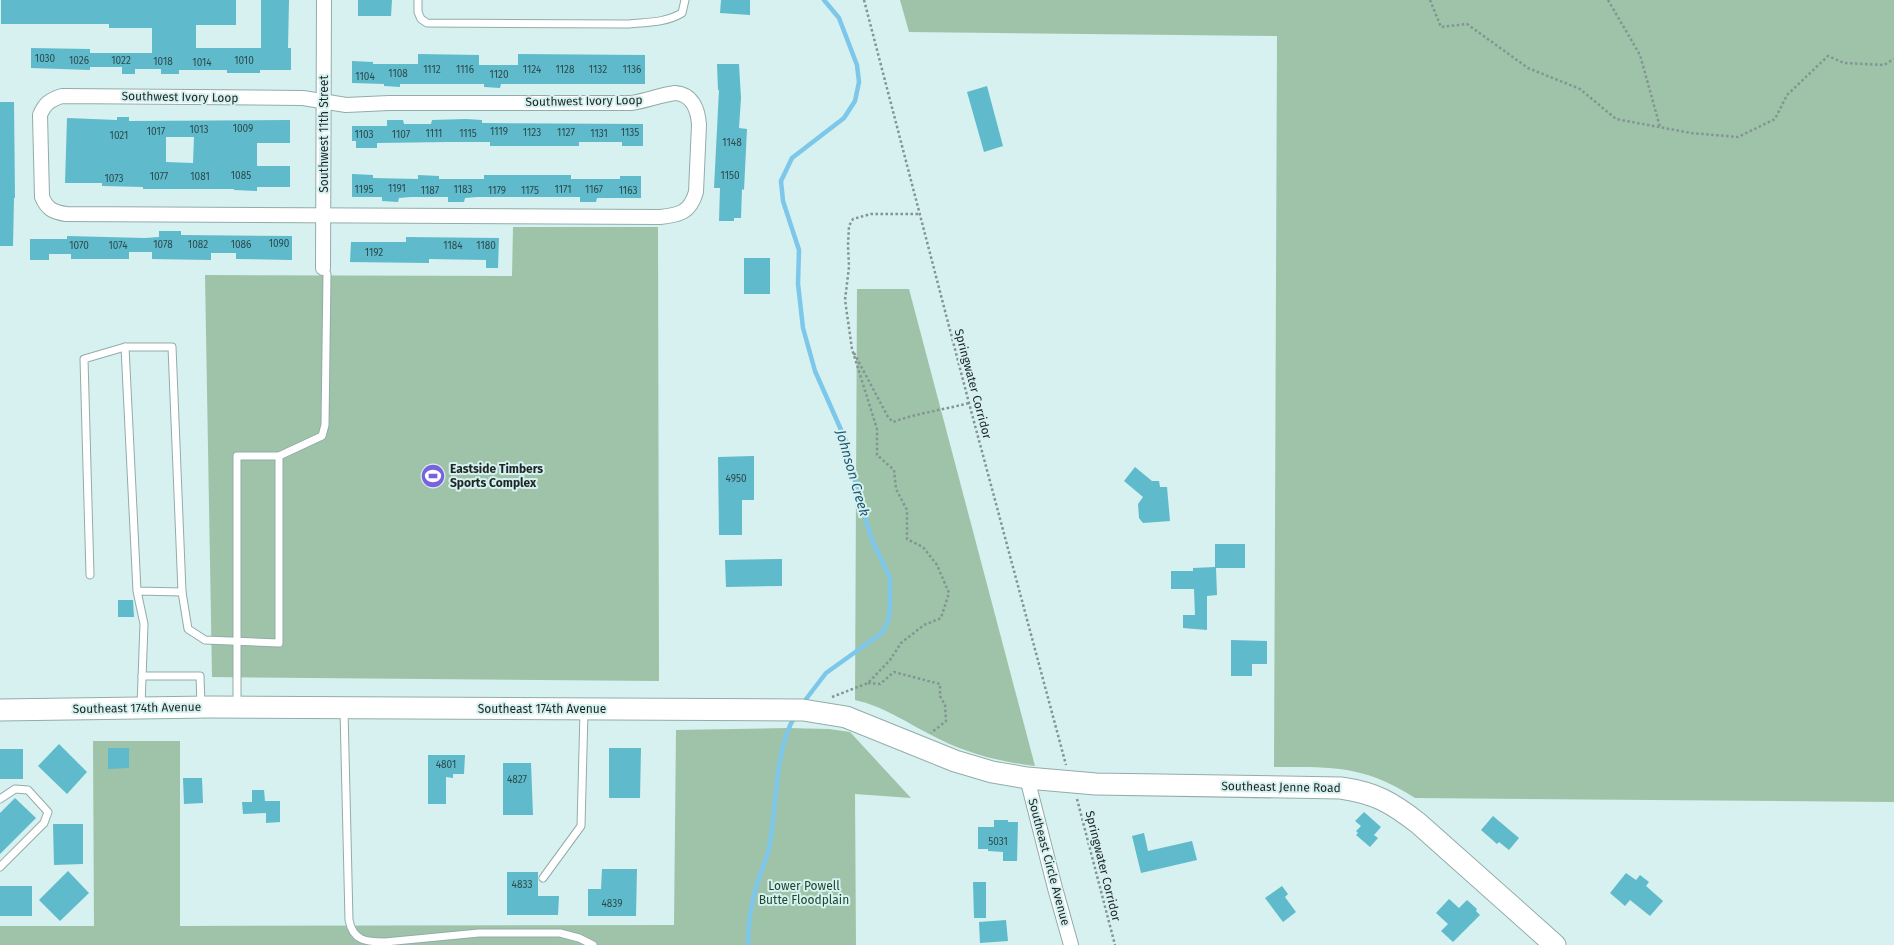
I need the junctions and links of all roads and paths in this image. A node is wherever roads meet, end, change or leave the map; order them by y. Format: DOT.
graph roads {
  1 [pos="324,0"];
  2 [pos="418,0"];
  3 [pos="685,0"];
  4 [pos="864,0"];
  5 [pos="1430,0"];
  6 [pos="1608,0"];
  7 [pos="1894,59"];
  8 [pos="324,102"];
  9 [pos="1660,127"];
  10 [pos="920,214"];
  11 [pos="323,215"];
  12 [pos="323,268"];
  13 [pos="125,347"];
  14 [pos="852,349"];
  15 [pos="969,403"];
  16 [pos="279,456"];
  17 [pos="90,575"];
  18 [pos="137,590"];
  19 [pos="182,592"];
  20 [pos="237,642"];
  21 [pos="142,676"];
  22 [pos="868,683"];
  23 [pos="201,707"];
  24 [pos="238,707"];
  25 [pos="140,708"];
  26 [pos="344,708"];
  27 [pos="584,709"];
  28 [pos="0,710"];
  29 [pos="824,712"];
  30 [pos="916,745"];
  31 [pos="1027,778"];
  32 [pos="1072,784"];
  33 [pos="0,799"];
  34 [pos="0,867"];
  35 [pos="543,878"];
  36 [pos="593,945"];
  37 [pos="1071,945"];
  38 [pos="1115,945"];
  39 [pos="1555,945"];
  1 -- 8 [label="street, Southwest 11th Street"];
  2 -- 3 [label="lane"];
  4 -- 10 [label="path, Springwater Corridor"];
  5 -- 9 [label="path"];
  6 -- 9 [label="path"];
  7 -- 9 [label="path"];
  8 -- 11 [label="street, Southwest 11th Street"];
  8 -- 11 [label="street, Southwest Ivory Loop"];
  8 -- 11 [label="street, Southwest Ivory Loop"];
  10 -- 14 [label="path"];
  10 -- 15 [label="path, Springwater Corridor"];
  11 -- 12 [label="street, Southwest 11th Street"];
  12 -- 16 [label="lane"];
  13 -- 17 [label="lane"];
  13 -- 18 [label="lane"];
  13 -- 19 [label="lane"];
  14 -- 15 [label="path"];
  14 -- 22 [label="path"];
  15 -- 32 [label="path, Springwater Corridor"];
  16 -- 20 [label="lane"];
  16 -- 20 [label="lane"];
  18 -- 19 [label="lane"];
  18 -- 21 [label="lane"];
  19 -- 20 [label="lane"];
  20 -- 24 [label="lane"];
  21 -- 23 [label="lane"];
  21 -- 25 [label="lane"];
  22 -- 29 [label="path"];
  22 -- 30 [label="path"];
  23 -- 24 [label="main road, Southeast 174th Avenue"];
  23 -- 25 [label="main road, Southeast 174th Avenue"];
  24 -- 26 [label="main road, Southeast 174th Avenue"];
  25 -- 28 [label="main road, Southeast 174th Avenue"];
  26 -- 27 [label="main road, Southeast 174th Avenue"];
  26 -- 36 [label="lane"];
  27 -- 29 [label="main road, Southeast 174th Avenue"];
  27 -- 35 [label="lane"];
  29 -- 30 [label="main road, Southeast 174th Avenue"];
  30 -- 31 [label="main road, Southeast 174th Avenue"];
  31 -- 32 [label="main road, Southeast 174th Avenue"];
  31 -- 37 [label="street, Southeast Circle Avenue"];
  32 -- 38 [label="path, Springwater Corridor"];
  32 -- 39 [label="main road, Southeast Jenne Road"];
  33 -- 34 [label="lane"];
}
